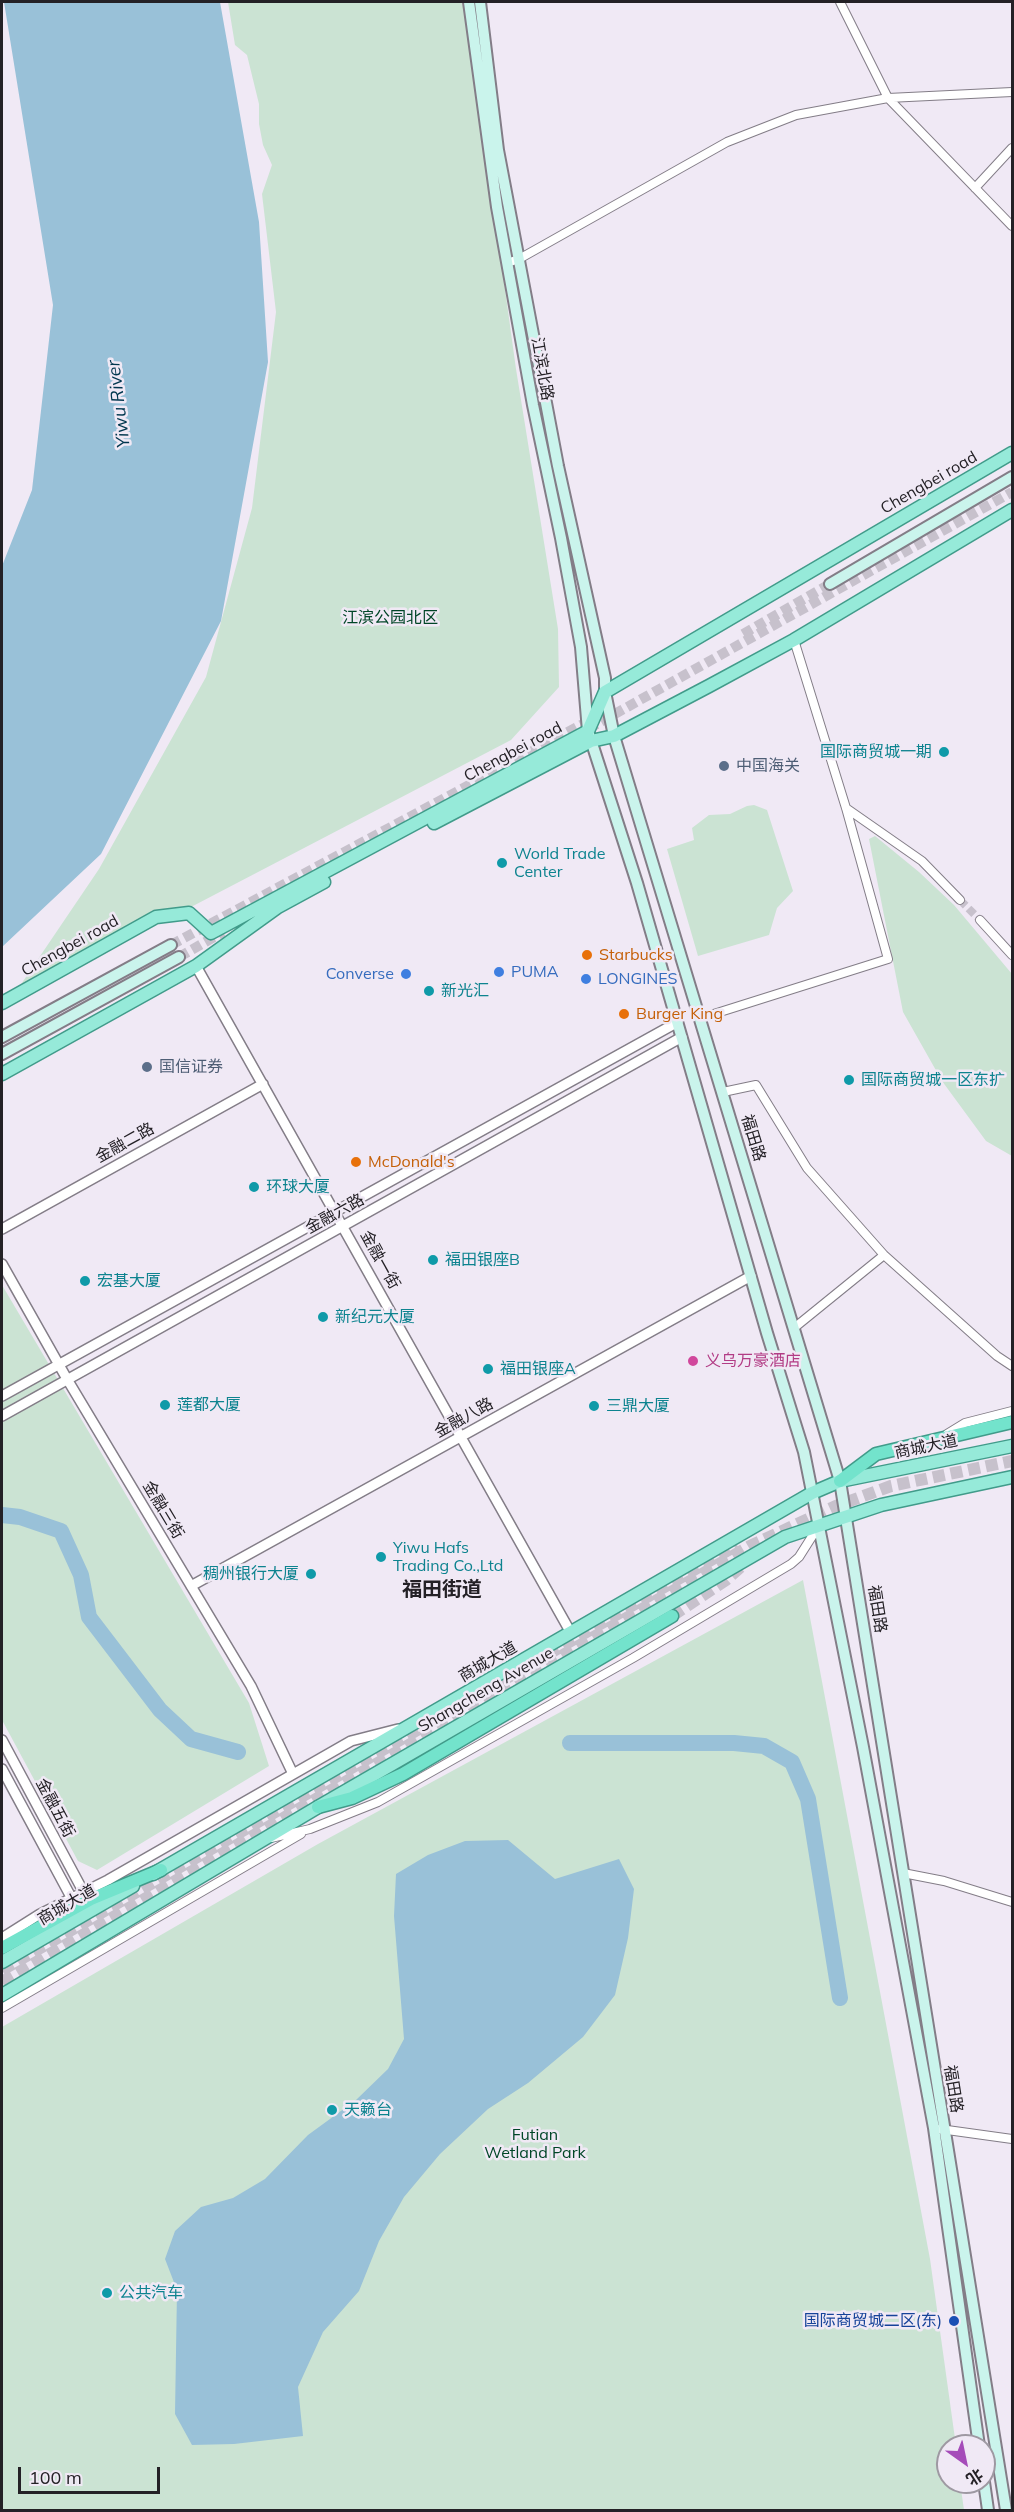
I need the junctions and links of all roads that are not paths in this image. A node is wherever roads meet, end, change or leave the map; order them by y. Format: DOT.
graph roads {
  1 [pos="469,2"];
  2 [pos="480,2"];
  3 [pos="840,2"];
  4 [pos="1012,92"];
  5 [pos="888,98"];
  6 [pos="1012,148"];
  7 [pos="975,188"];
  8 [pos="1012,226"];
  9 [pos="519,259"];
  10 [pos="507,263"];
  11 [pos="1012,453"];
  12 [pos="1012,477"];
  13 [pos="1012,510"];
  14 [pos="830,584"];
  15 [pos="794,640"];
  16 [pos="605,692"];
  17 [pos="590,736"];
  18 [pos="614,736"];
  19 [pos="846,808"];
  20 [pos="960,900"];
  21 [pos="980,920"];
  22 [pos="171,945"];
  23 [pos="1012,955"];
  24 [pos="178,957"];
  25 [pos="196,966"];
  26 [pos="2,1003"];
  27 [pos="701,1018"];
  28 [pos="678,1022"];
  29 [pos="2,1037"];
  30 [pos="682,1037"];
  31 [pos="2,1054"];
  32 [pos="2,1074"];
  33 [pos="263,1084"];
  34 [pos="723,1092"];
  35 [pos="335,1211"];
  36 [pos="344,1226"];
  37 [pos="2,1229"];
  38 [pos="884,1255"];
  39 [pos="2,1264"];
  40 [pos="751,1276"];
  41 [pos="794,1328"];
  42 [pos="58,1365"];
  43 [pos="1012,1366"];
  44 [pos="67,1379"];
  45 [pos="2,1396"];
  46 [pos="1012,1411"];
  47 [pos="2,1416"];
  48 [pos="1012,1422"];
  49 [pos="461,1437"];
  50 [pos="934,1441"];
  51 [pos="1012,1446"];
  52 [pos="1012,1477"];
  53 [pos="840,1482"];
  54 [pos="812,1493"];
  55 [pos="847,1517"];
  56 [pos="818,1527"];
  57 [pos="191,1586"];
  58 [pos="672,1616"];
  59 [pos="571,1633"];
  60 [pos="409,1726"];
  61 [pos="2,1740"];
  62 [pos="2,1769"];
  63 [pos="293,1774"];
  64 [pos="318,1807"];
  65 [pos="310,1829"];
  66 [pos="261,1841"];
  67 [pos="161,1870"];
  68 [pos="903,1873"];
  69 [pos="83,1891"];
  70 [pos="71,1897"];
  71 [pos="1012,1902"];
  72 [pos="2,1938"];
  73 [pos="2,1948"];
  74 [pos="2,1962"];
  75 [pos="2,1995"];
  76 [pos="2,2008"];
  77 [pos="939,2129"];
  78 [pos="1012,2139"];
  79 [pos="977,2434"];
  80 [pos="986,2494"];
  81 [pos="988,2511"];
  82 [pos="1006,2511"];
  1 -- 10 [label="main road, 江滨北路"];
  2 -- 9 [label="main road, 江滨北路"];
  3 -- 5 [label="street"];
  4 -- 5 [label="street"];
  5 -- 7 [label="street"];
  5 -- 9 [label="street"];
  6 -- 7 [label="street"];
  7 -- 8 [label="street"];
  9 -- 10 [label="street"];
  9 -- 16 [label="main road, 江滨北路"];
  10 -- 17 [label="main road, 江滨北路"];
  11 -- 16 [label="main road, Chengbei road"];
  12 -- 14 [label="main road"];
  13 -- 15 [label="main road, Chengbei road"];
  15 -- 18 [label="main road, Chengbei road"];
  15 -- 19 [label="street"];
  16 -- 17 [label="main road, Chengbei road"];
  16 -- 18 [label="main road, 江滨北路"];
  17 -- 18 [label="main road, Chengbei road"];
  17 -- 25 [label="main road, Chengbei road"];
  17 -- 26 [label="main road, Chengbei road"];
  17 -- 28 [label="main road, 福田路"];
  18 -- 27 [label="main road, 福田路"];
  19 -- 20 [label="street"];
  19 -- 27 [label="street"];
  21 -- 23 [label="street"];
  22 -- 29 [label="main road"];
  24 -- 31 [label="main road"];
  25 -- 32 [label="main road, Chengbei road"];
  25 -- 33 [label="street, 金融一街"];
  27 -- 34 [label="main road, 福田路"];
  28 -- 30 [label="main road, 福田路"];
  28 -- 35 [label="street, 金融六路"];
  30 -- 36 [label="street, 金融六路"];
  30 -- 40 [label="main road, 福田路"];
  33 -- 35 [label="street, 金融一街"];
  33 -- 37 [label="street, 金融二路"];
  34 -- 38 [label="street"];
  34 -- 41 [label="main road, 福田路"];
  35 -- 36 [label="street, 金融一街"];
  35 -- 42 [label="street, 金融六路"];
  36 -- 44 [label="street, 金融六路"];
  36 -- 49 [label="street, 金融一街"];
  38 -- 41 [label="street"];
  38 -- 43 [label="street"];
  39 -- 42 [label="street, 金融三街"];
  40 -- 49 [label="street, 金融八路"];
  40 -- 54 [label="main road, 福田路"];
  41 -- 53 [label="main road, 福田路"];
  42 -- 44 [label="street, 金融三街"];
  42 -- 45 [label="street, 金融六路"];
  44 -- 47 [label="street, 金融六路"];
  44 -- 57 [label="street, 金融三街"];
  46 -- 50 [label="street"];
  48 -- 50 [label="highway"];
  49 -- 57 [label="street, 金融八路"];
  49 -- 59 [label="street, 金融一街"];
  50 -- 53 [label="highway"];
  51 -- 53 [label="main road, 商城大道"];
  52 -- 55 [label="main road, Shangcheng Avenue"];
  53 -- 54 [label="main road, 商城大道"];
  53 -- 55 [label="main road, 福田路"];
  54 -- 56 [label="main road, 福田路"];
  54 -- 59 [label="main road, 商城大道"];
  55 -- 56 [label="main road, Shangcheng Avenue"];
  55 -- 68 [label="main road, 福田路"];
  56 -- 64 [label="main road, Shangcheng Avenue"];
  56 -- 65 [label="street"];
  56 -- 77 [label="main road, 福田路"];
  57 -- 63 [label="street, 金融三街"];
  58 -- 64 [label="highway"];
  59 -- 60 [label="main road, 商城大道"];
  60 -- 63 [label="street"];
  60 -- 67 [label="main road, 商城大道"];
  61 -- 69 [label="street, 金融五街"];
  62 -- 70 [label="street, 金融五街"];
  63 -- 69 [label="street"];
  64 -- 66 [label="main road, Shangcheng Avenue"];
  65 -- 66 [label="street"];
  65 -- 76 [label="street"];
  66 -- 75 [label="main road, Shangcheng Avenue"];
  67 -- 73 [label="highway"];
  67 -- 74 [label="main road, 商城大道"];
  68 -- 71 [label="street"];
  68 -- 77 [label="main road, 福田路"];
  69 -- 70 [label="street"];
  70 -- 72 [label="street"];
  77 -- 78 [label="street"];
  77 -- 79 [label="main road, 福田路"];
  77 -- 82 [label="main road, 福田路"];
  80 -- 81 [label="main road"];
}
